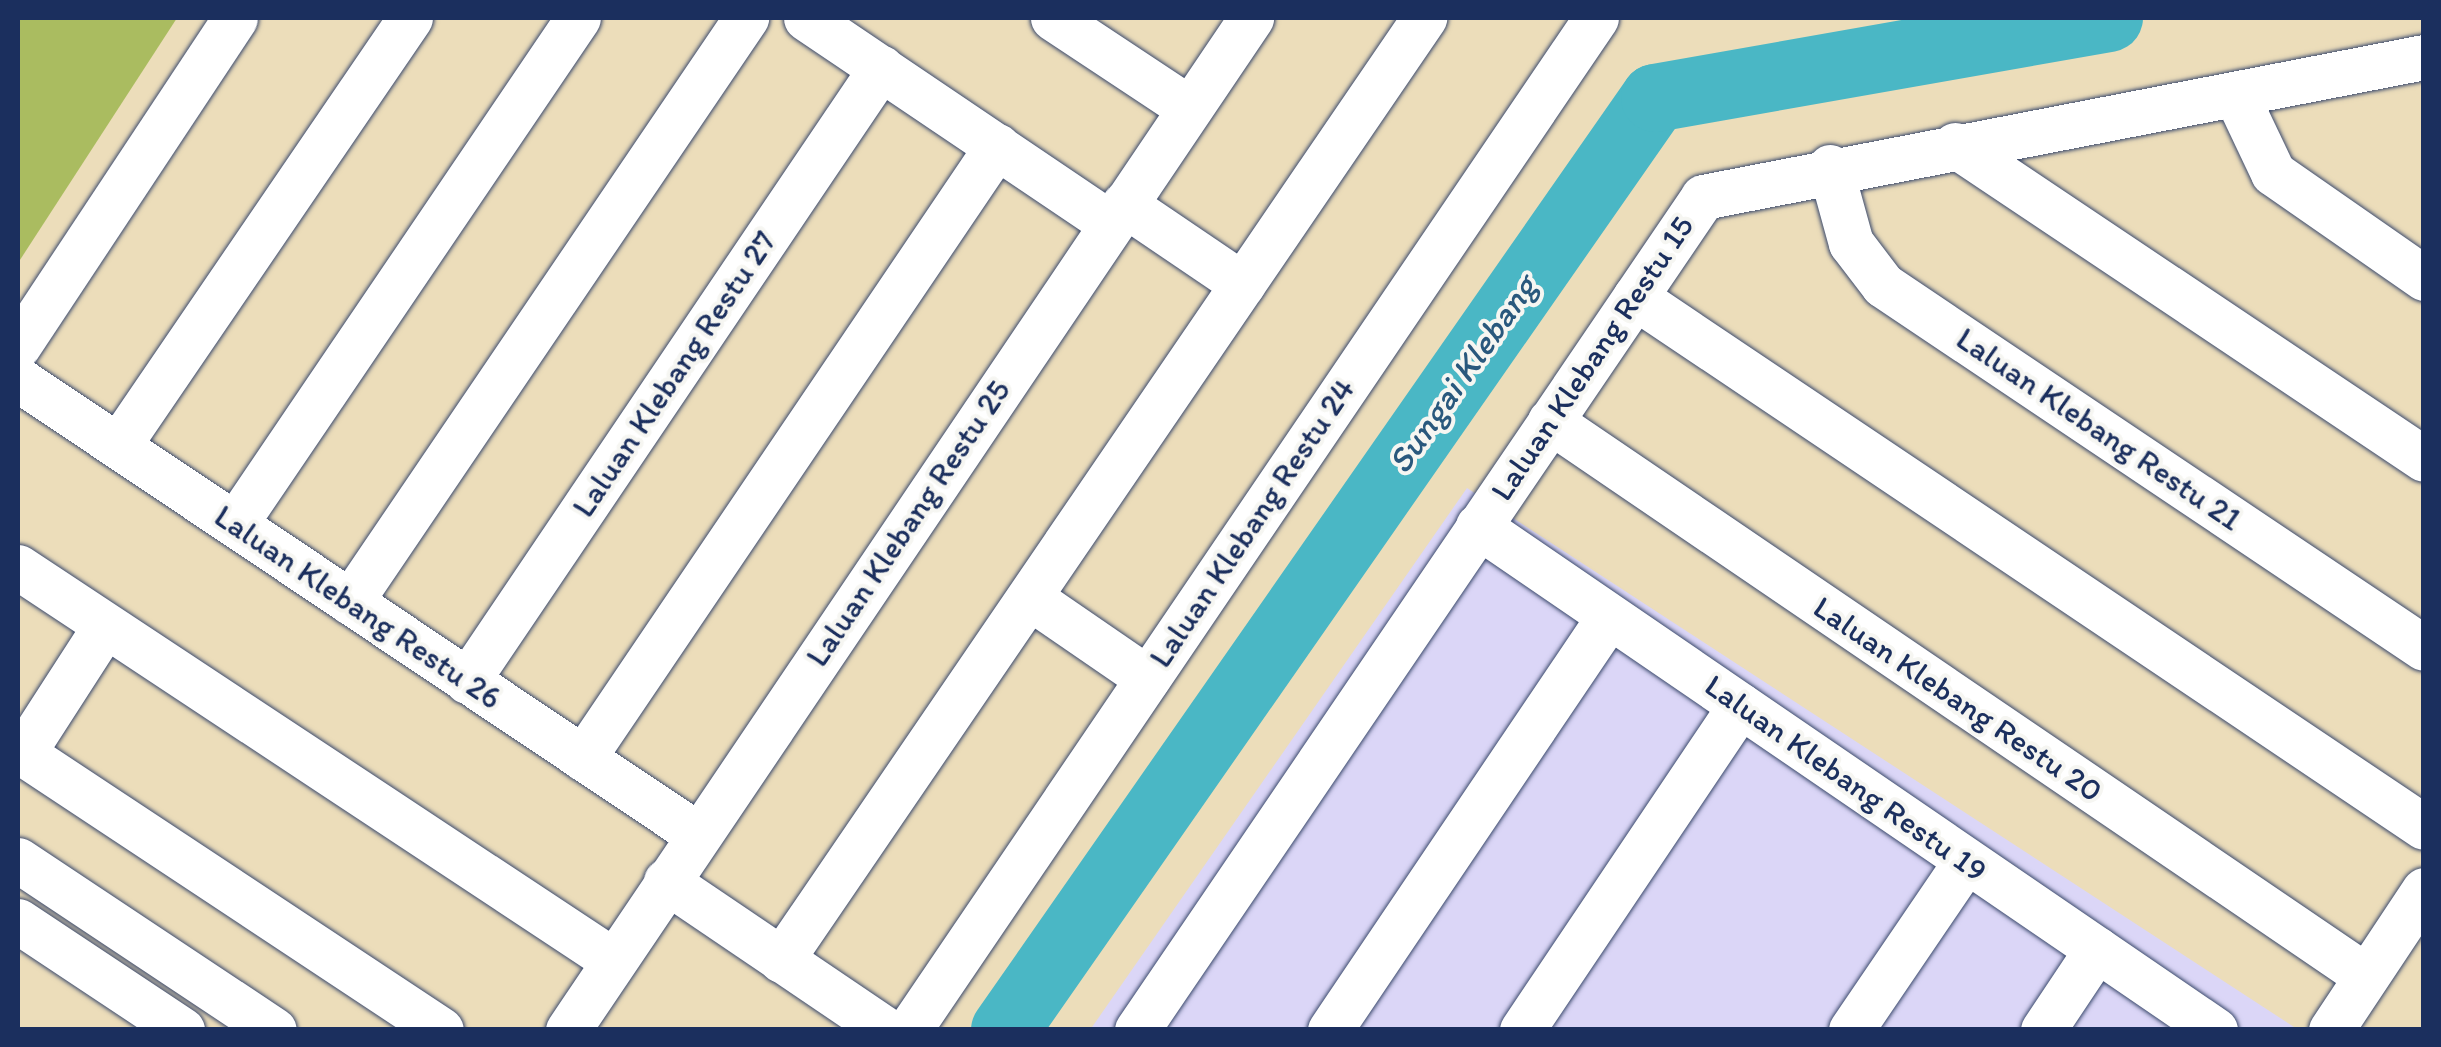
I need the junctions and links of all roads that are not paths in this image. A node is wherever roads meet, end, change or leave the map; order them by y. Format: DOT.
graph roads {
  1 [pos="235,18"];
  2 [pos="410,18"];
  3 [pos="578,18"];
  4 [pos="746,18"];
  5 [pos="806,18"];
  6 [pos="1053,18"];
  7 [pos="1251,18"];
  8 [pos="1424,18"];
  9 [pos="1596,18"];
  10 [pos="881,68"];
  11 [pos="2413,68"];
  12 [pos="2236,95"];
  13 [pos="1189,108"];
  14 [pos="996,146"];
  15 [pos="1956,146"];
  16 [pos="1830,168"];
  17 [pos="1117,214"];
  18 [pos="2424,278"];
  19 [pos="1242,284"];
  20 [pos="1634,297"];
  21 [pos="18,346"];
  22 [pos="18,379"];
  23 [pos="1550,422"];
  24 [pos="118,446"];
  25 [pos="2424,459"];
  26 [pos="235,524"];
  27 [pos="1478,526"];
  28 [pos="18,567"];
  29 [pos="1032,599"];
  30 [pos="350,602"];
  31 [pos="1609,616"];
  32 [pos="105,626"];
  33 [pos="2424,648"];
  34 [pos="1147,678"];
  35 [pos="467,680"];
  36 [pos="1740,705"];
  37 [pos="20,752"];
  38 [pos="583,758"];
  39 [pos="2424,827"];
  40 [pos="698,834"];
  41 [pos="18,860"];
  42 [pos="1966,861"];
  43 [pos="666,882"];
  44 [pos="2424,890"];
  45 [pos="18,920"];
  46 [pos="2096,950"];
  47 [pos="782,960"];
  48 [pos="614,961"];
  49 [pos="2366,976"];
  50 [pos="1138,1029"];
  51 [pos="182,1030"];
  52 [pos="274,1030"];
  53 [pos="441,1030"];
  54 [pos="568,1030"];
  55 [pos="886,1030"];
  56 [pos="909,1030"];
  57 [pos="1330,1030"];
  58 [pos="1522,1030"];
  59 [pos="1851,1030"];
  60 [pos="2043,1030"];
  61 [pos="2214,1030"];
  62 [pos="2331,1030"];
  1 -- 21 [label="street"];
  2 -- 24 [label="street"];
  3 -- 26 [label="street"];
  4 -- 30 [label="street"];
  5 -- 10 [label="street"];
  6 -- 13 [label="street"];
  7 -- 13 [label="street, Laluan Klebang Restu 25"];
  8 -- 19 [label="street"];
  9 -- 34 [label="street, Laluan Klebang Restu 24"];
  10 -- 14 [label="street"];
  10 -- 35 [label="street, Laluan Klebang Restu 27"];
  11 -- 12 [label="street, Laluan Klebang Restu 15"];
  12 -- 15 [label="street, Laluan Klebang Restu 15"];
  12 -- 18 [label="street"];
  13 -- 17 [label="street, Laluan Klebang Restu 25"];
  14 -- 17 [label="street"];
  14 -- 38 [label="street"];
  15 -- 16 [label="street, Laluan Klebang Restu 15"];
  15 -- 25 [label="street"];
  16 -- 20 [label="street, Laluan Klebang Restu 15"];
  16 -- 33 [label="street, Laluan Klebang Restu 21"];
  17 -- 19 [label="street"];
  17 -- 40 [label="street, Laluan Klebang Restu 25"];
  19 -- 29 [label="street"];
  20 -- 23 [label="street, Laluan Klebang Restu 15"];
  20 -- 39 [label="street"];
  22 -- 24 [label="street, Laluan Klebang Restu 26"];
  23 -- 27 [label="street, Laluan Klebang Restu 15"];
  23 -- 49 [label="street, Laluan Klebang Restu 20"];
  24 -- 26 [label="street, Laluan Klebang Restu 26"];
  26 -- 30 [label="street, Laluan Klebang Restu 26"];
  27 -- 31 [label="street, Laluan Klebang Restu 19"];
  27 -- 50 [label="street, Laluan Klebang Restu 15"];
  28 -- 32 [label="street"];
  29 -- 34 [label="street"];
  29 -- 47 [label="street"];
  30 -- 35 [label="street, Laluan Klebang Restu 26"];
  31 -- 36 [label="street, Laluan Klebang Restu 19"];
  31 -- 57 [label="street"];
  32 -- 37 [label="street"];
  32 -- 48 [label="street"];
  34 -- 56 [label="street, Laluan Klebang Restu 24"];
  35 -- 38 [label="street, Laluan Klebang Restu 26"];
  36 -- 42 [label="street, Laluan Klebang Restu 19"];
  36 -- 58 [label="street"];
  37 -- 53 [label="street"];
  38 -- 40 [label="street, Laluan Klebang Restu 26"];
  40 -- 43 [label="street, Laluan Klebang Restu 25"];
  41 -- 52 [label="street"];
  42 -- 46 [label="street, Laluan Klebang Restu 19"];
  42 -- 59 [label="street"];
  43 -- 47 [label="street"];
  43 -- 48 [label="street, Laluan Klebang Restu 25"];
  44 -- 49 [label="street"];
  45 -- 51 [label="street"];
  46 -- 60 [label="street"];
  46 -- 61 [label="street, Laluan Klebang Restu 19"];
  47 -- 55 [label="street"];
  48 -- 54 [label="street, Laluan Klebang Restu 25"];
  49 -- 62 [label="street"];
}
